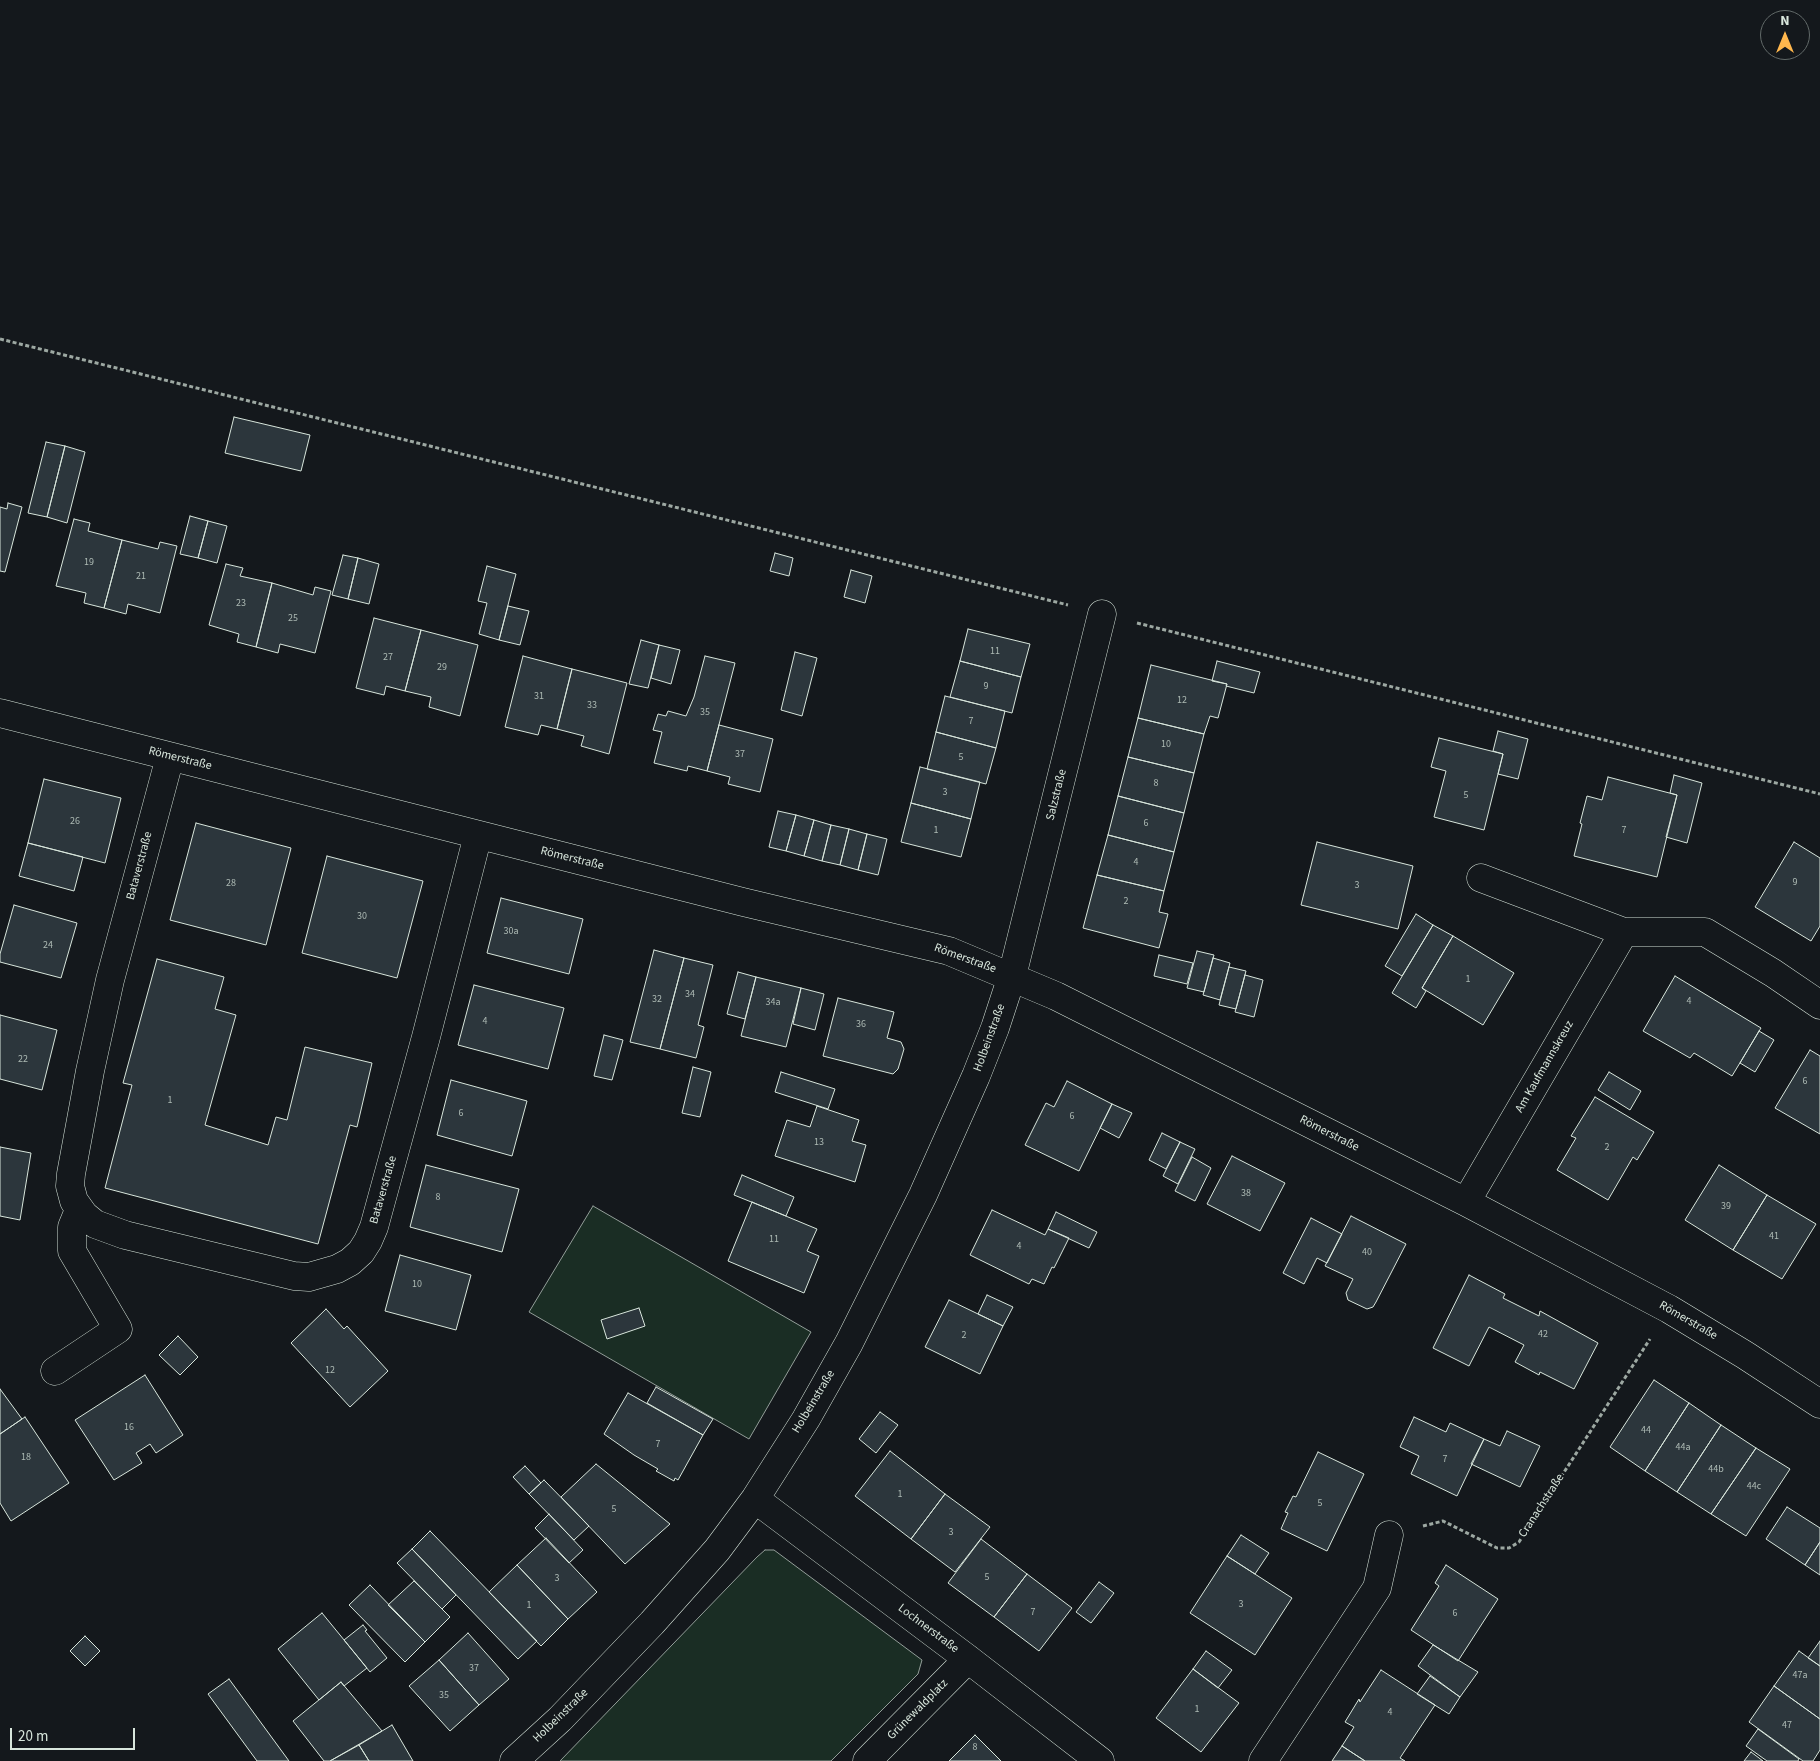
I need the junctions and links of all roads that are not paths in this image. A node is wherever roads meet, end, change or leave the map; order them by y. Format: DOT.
graph roads {
  1 [pos="1102,614"];
  2 [pos="0,713"];
  3 [pos="170,757"];
  4 [pos="478,835"];
  5 [pos="1481,878"];
  6 [pos="1624,932"];
  7 [pos="1012,976"];
  8 [pos="1820,1005"];
  9 [pos="1466,1202"];
  10 [pos="79,1210"];
  11 [pos="55,1370"];
  12 [pos="1820,1404"];
  13 [pos="755,1499"];
  14 [pos="1389,1535"];
  15 [pos="968,1659"];
  16 [pos="514,1761"];
  17 [pos="867,1761"];
  18 [pos="1100,1761"];
  19 [pos="1263,1761"];
  1 -- 7 [label="street, Salzstraße"];
  2 -- 3 [label="street, Römerstraße"];
  3 -- 4 [label="street, Römerstraße"];
  3 -- 10 [label="street, Bataverstraße"];
  4 -- 7 [label="street, Römerstraße"];
  4 -- 10 [label="street, Bataverstraße"];
  5 -- 6 [label="street"];
  6 -- 8 [label="street"];
  6 -- 9 [label="street, Am Kaufmannskreuz"];
  7 -- 9 [label="street, Römerstraße"];
  7 -- 13 [label="street, Holbeinstraße"];
  9 -- 12 [label="street, Römerstraße"];
  10 -- 11 [label="street"];
  13 -- 15 [label="street, Lochnerstraße"];
  13 -- 16 [label="street, Holbeinstraße"];
  14 -- 19 [label="street"];
  15 -- 17 [label="street, Grünewaldplatz"];
  15 -- 18 [label="street, Lochnerstraße"];
}
